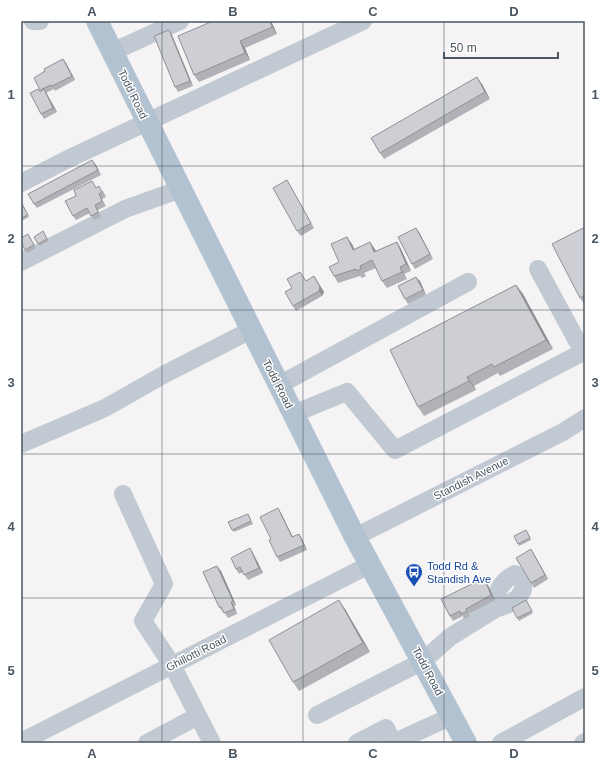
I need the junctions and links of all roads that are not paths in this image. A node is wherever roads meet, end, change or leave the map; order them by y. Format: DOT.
graph roads {
  1 [pos="33,21"];
  2 [pos="40,21"];
  3 [pos="97,21"];
  4 [pos="180,21"];
  5 [pos="363,21"];
  6 [pos="112,52"];
  7 [pos="148,123"];
  8 [pos="21,184"];
  9 [pos="180,189"];
  10 [pos="21,262"];
  11 [pos="538,269"];
  12 [pos="468,282"];
  13 [pos="251,330"];
  14 [pos="584,351"];
  15 [pos="279,385"];
  16 [pos="294,414"];
  17 [pos="585,418"];
  18 [pos="21,444"];
  19 [pos="123,494"];
  20 [pos="355,537"];
  21 [pos="371,564"];
  22 [pos="495,609"];
  23 [pos="422,661"];
  24 [pos="172,666"];
  25 [pos="585,697"];
  26 [pos="317,715"];
  27 [pos="198,716"];
  28 [pos="452,716"];
  29 [pos="26,742"];
  30 [pos="147,743"];
  31 [pos="212,743"];
  32 [pos="356,743"];
  33 [pos="393,743"];
  34 [pos="466,743"];
  35 [pos="501,743"];
  1 -- 2 [label="street"];
  3 -- 6 [label="main road, Todd Road"];
  4 -- 6 [label="street"];
  5 -- 7 [label="street"];
  6 -- 7 [label="main road, Todd Road"];
  7 -- 8 [label="street"];
  7 -- 9 [label="main road, Todd Road"];
  9 -- 10 [label="street"];
  9 -- 13 [label="main road, Todd Road"];
  11 -- 14 [label="street"];
  12 -- 15 [label="street"];
  13 -- 15 [label="main road, Todd Road"];
  13 -- 18 [label="street"];
  14 -- 16 [label="street"];
  15 -- 16 [label="main road, Todd Road"];
  16 -- 20 [label="main road, Todd Road"];
  17 -- 20 [label="street, Standish Avenue"];
  19 -- 24 [label="street"];
  20 -- 21 [label="main road, Todd Road"];
  21 -- 23 [label="main road, Todd Road"];
  21 -- 24 [label="street, Ghillotti Road"];
  22 -- 23 [label="street"];
  23 -- 26 [label="street"];
  23 -- 28 [label="main road, Todd Road"];
  24 -- 27 [label="street"];
  24 -- 29 [label="street, Ghillotti Road"];
  25 -- 35 [label="street"];
  27 -- 30 [label="street"];
  27 -- 31 [label="street"];
  28 -- 33 [label="street"];
  28 -- 34 [label="main road, Todd Road"];
  32 -- 33 [label="street"];
}
